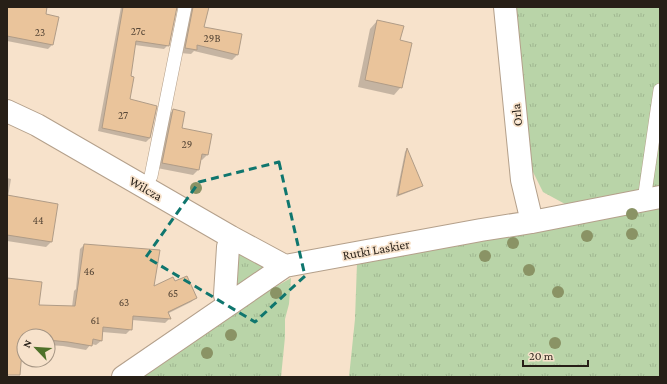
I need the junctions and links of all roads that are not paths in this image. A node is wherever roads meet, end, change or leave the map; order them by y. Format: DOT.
graph roads {
  1 [pos="185,7"];
  2 [pos="505,7"];
  3 [pos="660,90"];
  4 [pos="7,111"];
  5 [pos="144,188"];
  6 [pos="652,198"];
  7 [pos="532,222"];
  8 [pos="232,237"];
  9 [pos="285,266"];
  10 [pos="228,304"];
  11 [pos="123,377"];
  1 -- 5 [label="lane"];
  2 -- 7 [label="street, Orla"];
  3 -- 6 [label="lane"];
  4 -- 5 [label="street, Wilcza"];
  5 -- 8 [label="street, Wilcza"];
  6 -- 7 [label="street, Rutki Laskier"];
  7 -- 9 [label="street, Rutki Laskier"];
  8 -- 9 [label="street, Wilcza"];
  8 -- 10 [label="street"];
  9 -- 10 [label="street, Rutki Laskier"];
  10 -- 11 [label="street, Rutki Laskier"];
}
